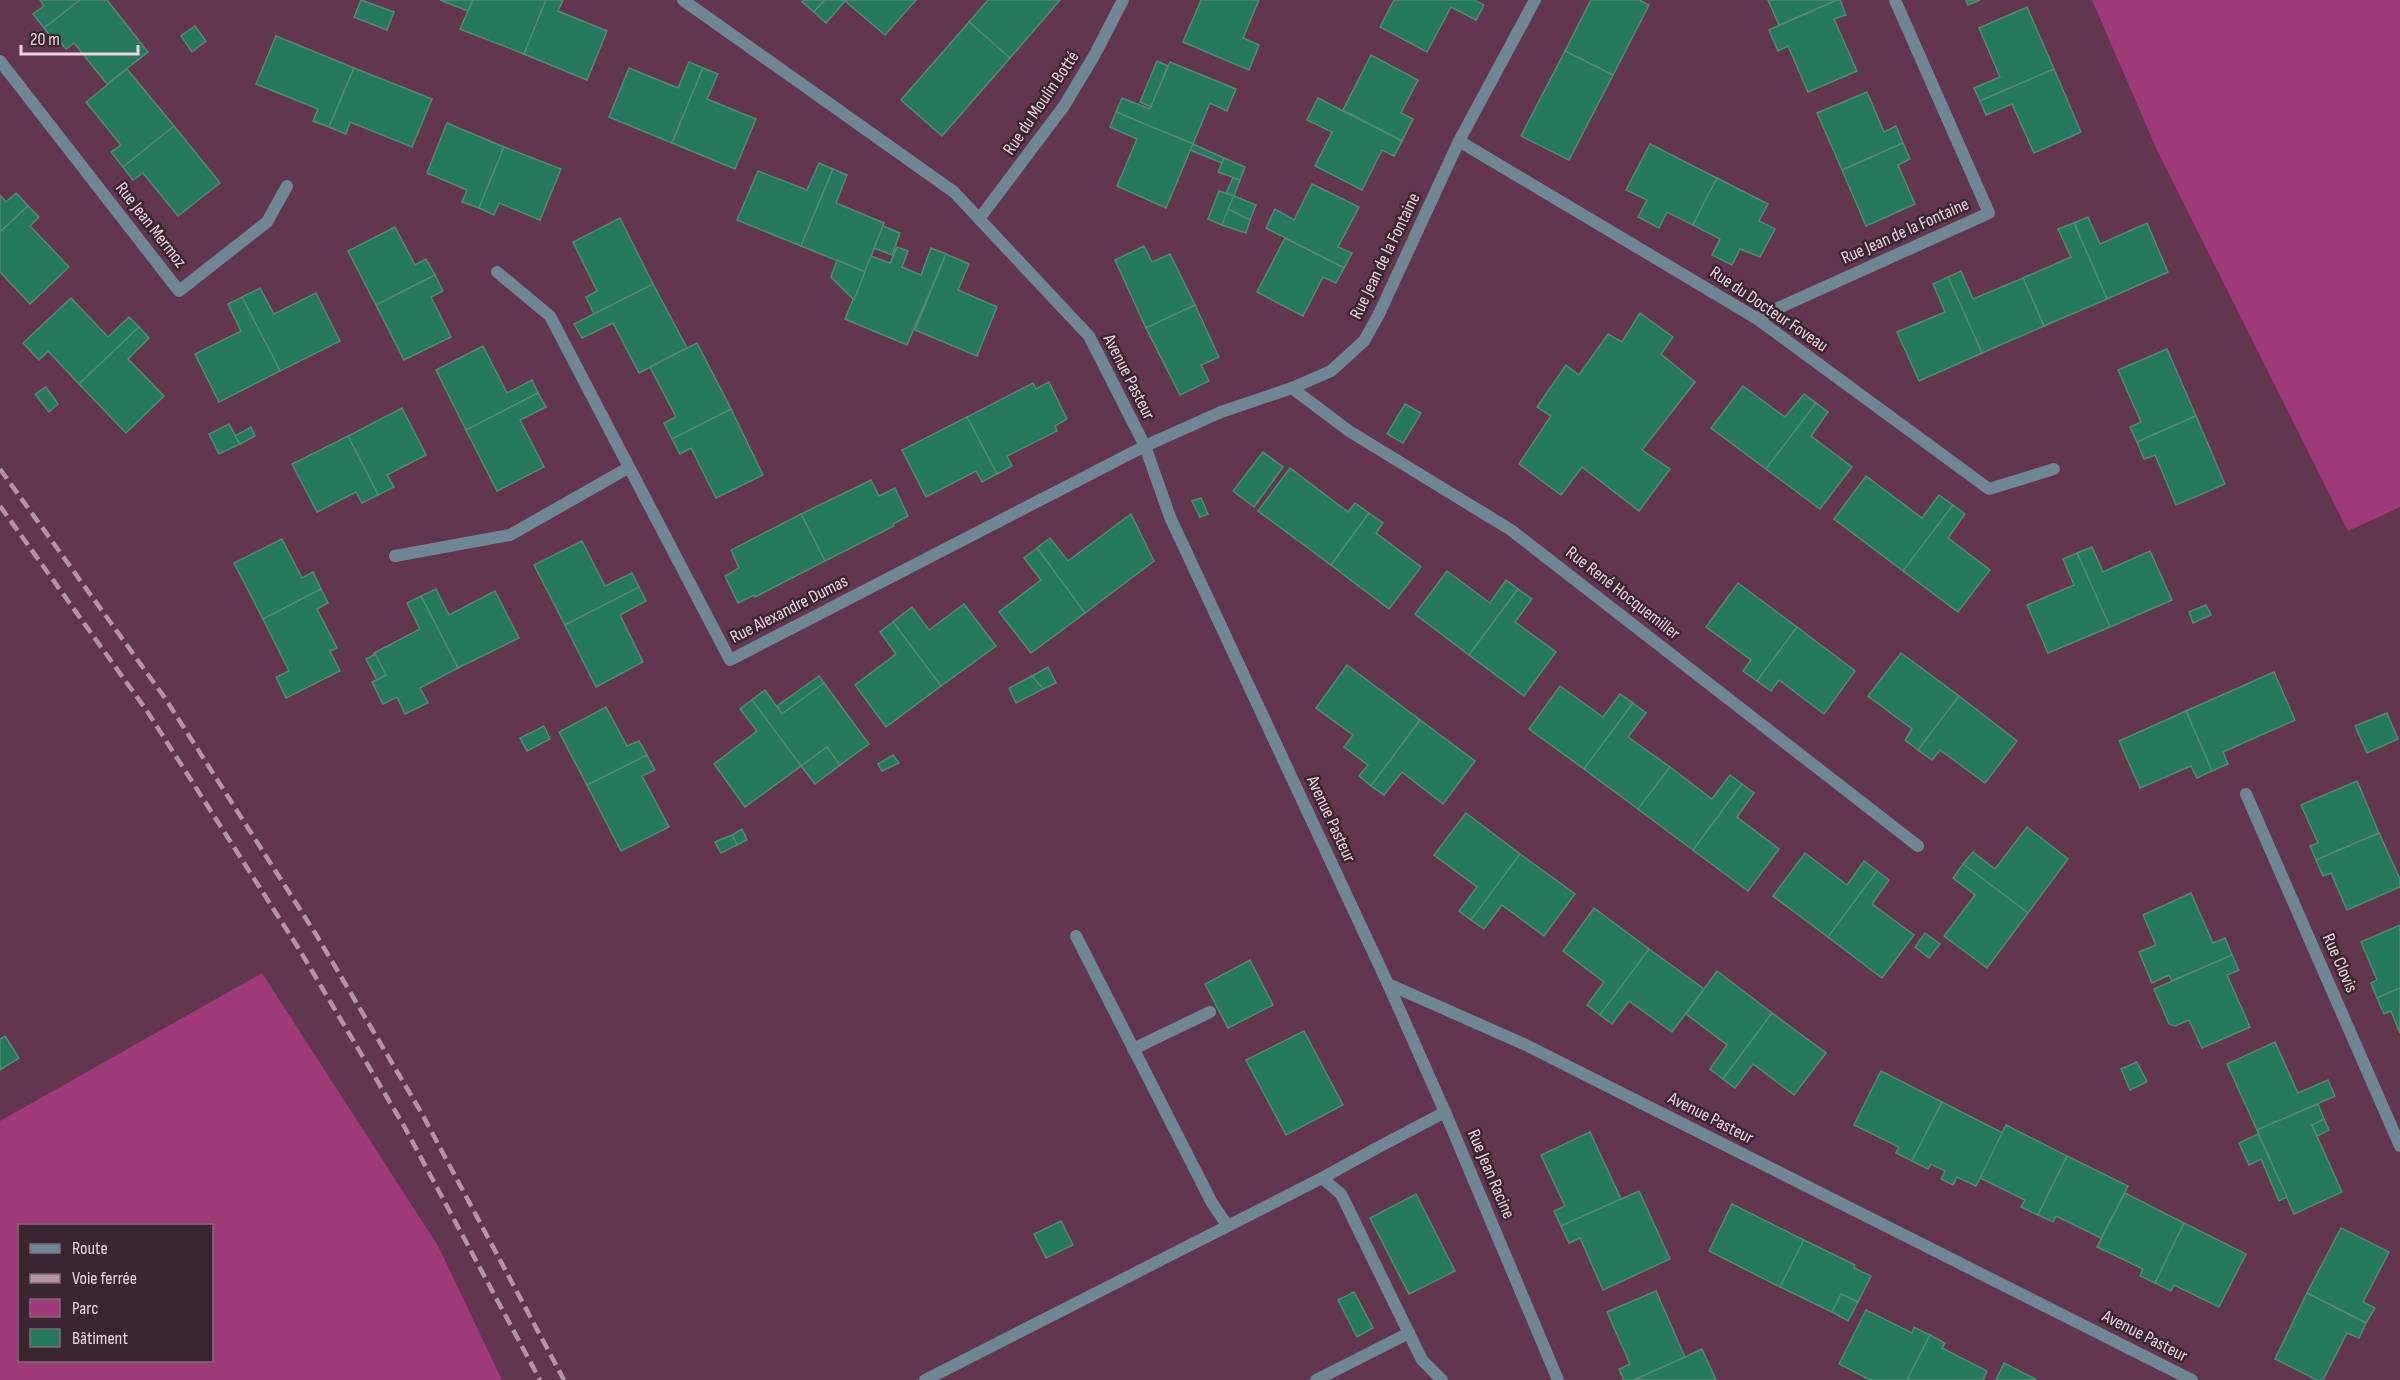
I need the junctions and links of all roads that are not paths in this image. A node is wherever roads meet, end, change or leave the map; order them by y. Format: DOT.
graph roads {
  1 [pos="683,0"];
  2 [pos="1123,0"];
  3 [pos="1535,0"];
  4 [pos="1895,0"];
  5 [pos="0,61"];
  6 [pos="1459,141"];
  7 [pos="287,186"];
  8 [pos="980,219"];
  9 [pos="497,272"];
  10 [pos="1756,318"];
  11 [pos="1292,388"];
  12 [pos="1144,446"];
  13 [pos="628,468"];
  14 [pos="2054,469"];
  15 [pos="395,556"];
  16 [pos="2246,794"];
  17 [pos="1918,846"];
  18 [pos="1076,936"];
  19 [pos="1388,984"];
  20 [pos="1210,1012"];
  21 [pos="1133,1049"];
  22 [pos="1444,1112"];
  23 [pos="2400,1146"];
  24 [pos="1322,1178"];
  25 [pos="1227,1226"];
  26 [pos="1409,1333"];
  27 [pos="925,1380"];
  28 [pos="1316,1380"];
  29 [pos="1442,1380"];
  30 [pos="1558,1380"];
  31 [pos="2192,1380"];
  1 -- 8 [label="street, Avenue Pasteur"];
  2 -- 8 [label="street, Rue du Moulin Botté"];
  3 -- 6 [label="street, Rue Jean de la Fontaine"];
  4 -- 10 [label="street, Rue Jean de la Fontaine"];
  5 -- 7 [label="street, Rue Jean Mermoz"];
  6 -- 10 [label="street, Rue du Docteur Foveau"];
  6 -- 11 [label="street, Rue Jean de la Fontaine"];
  8 -- 12 [label="street, Avenue Pasteur"];
  9 -- 13 [label="street, Rue Alexandre Dumas"];
  10 -- 14 [label="street, Rue du Docteur Foveau"];
  11 -- 12 [label="street, Rue Jean de la Fontaine"];
  11 -- 17 [label="street, Rue René Hocquemiller"];
  12 -- 13 [label="street, Rue Alexandre Dumas"];
  12 -- 19 [label="street, Avenue Pasteur"];
  13 -- 15 [label="street"];
  16 -- 23 [label="street, Rue Clovis"];
  18 -- 21 [label="street"];
  19 -- 22 [label="street, Rue Jean Racine"];
  19 -- 31 [label="street, Avenue Pasteur"];
  20 -- 21 [label="street"];
  21 -- 25 [label="street"];
  22 -- 24 [label="street"];
  22 -- 30 [label="street, Rue Jean Racine"];
  24 -- 25 [label="street"];
  24 -- 26 [label="street"];
  25 -- 27 [label="street"];
  26 -- 28 [label="street"];
  26 -- 29 [label="street"];
}
